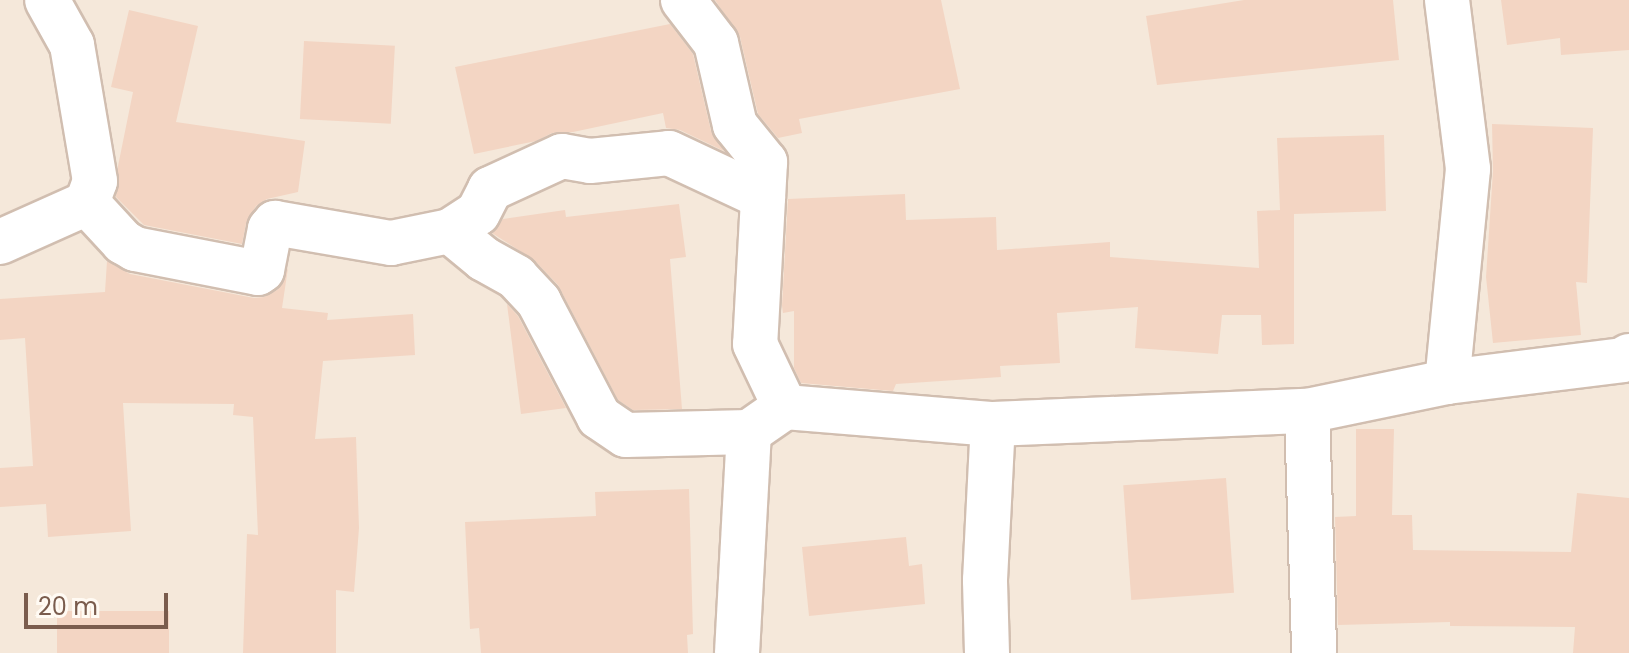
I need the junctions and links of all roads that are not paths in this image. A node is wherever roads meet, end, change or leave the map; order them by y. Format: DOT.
graph roads {
  1 [pos="47,0"];
  2 [pos="683,0"];
  3 [pos="1447,0"];
  4 [pos="763,197"];
  5 [pos="87,203"];
  6 [pos="450,231"];
  7 [pos="0,242"];
  8 [pos="1629,356"];
  9 [pos="1447,382"];
  10 [pos="785,407"];
  11 [pos="1307,411"];
  12 [pos="993,424"];
  13 [pos="749,432"];
  14 [pos="737,653"];
  15 [pos="987,653"];
  16 [pos="1314,653"];
  1 -- 5 [label="street"];
  2 -- 4 [label="street"];
  3 -- 9 [label="street"];
  4 -- 6 [label="street"];
  4 -- 10 [label="street"];
  5 -- 6 [label="street"];
  5 -- 7 [label="street"];
  6 -- 13 [label="street"];
  8 -- 9 [label="street"];
  9 -- 11 [label="street"];
  10 -- 12 [label="street"];
  10 -- 13 [label="street"];
  11 -- 12 [label="street"];
  11 -- 16 [label="street"];
  12 -- 15 [label="street"];
  13 -- 14 [label="street"];
}
